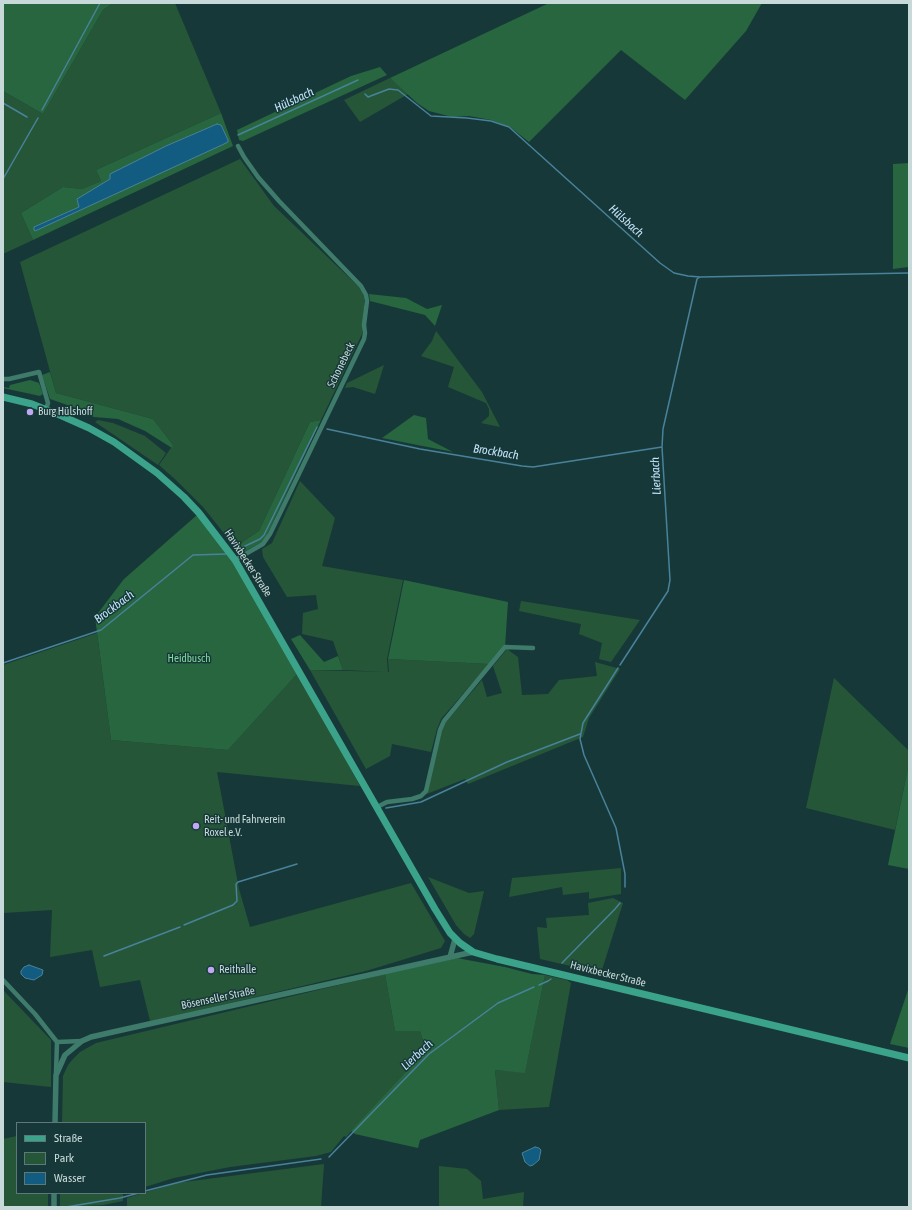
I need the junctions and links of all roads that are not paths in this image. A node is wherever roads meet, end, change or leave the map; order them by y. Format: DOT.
graph roads {
  1 [pos="238,146"];
  2 [pos="3,379"];
  3 [pos="3,397"];
  4 [pos="46,409"];
  5 [pos="235,560"];
  6 [pos="533,648"];
  7 [pos="377,807"];
  8 [pos="456,939"];
  9 [pos="473,952"];
  10 [pos="450,957"];
  11 [pos="3,980"];
  12 [pos="82,1041"];
  13 [pos="57,1042"];
  14 [pos="909,1058"];
  15 [pos="56,1075"];
  16 [pos="55,1122"];
  17 [pos="54,1194"];
  18 [pos="54,1207"];
  1 -- 5 [label="street, Schonebeck"];
  2 -- 4 [label="street"];
  3 -- 4 [label="main road, Havixbecker Straße"];
  4 -- 5 [label="main road, Havixbecker Straße"];
  5 -- 7 [label="main road, Havixbecker Straße"];
  6 -- 7 [label="street"];
  7 -- 8 [label="main road, Havixbecker Straße"];
  8 -- 9 [label="main road, Havixbecker Straße"];
  8 -- 10 [label="street"];
  9 -- 10 [label="street, Bösenseller Straße"];
  9 -- 14 [label="main road, Havixbecker Straße"];
  10 -- 12 [label="street, Bösenseller Straße"];
  11 -- 13 [label="street"];
  12 -- 13 [label="street"];
  12 -- 15 [label="street, Bösenseller Straße"];
  13 -- 15 [label="street"];
  15 -- 16 [label="street, Bösenseller Straße"];
  17 -- 18 [label="street"];
}
